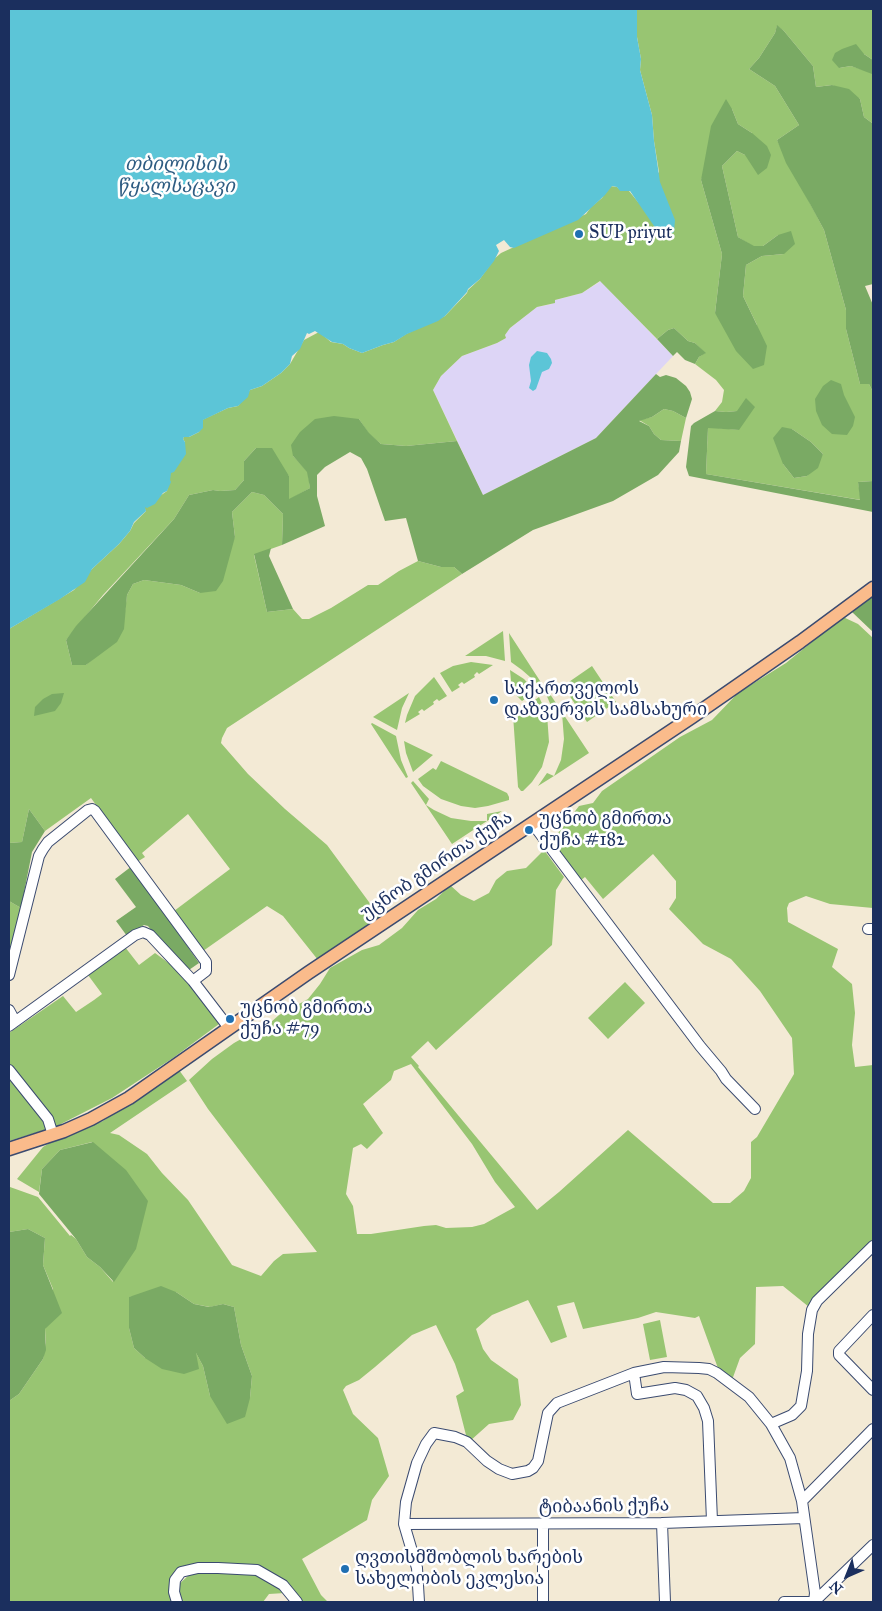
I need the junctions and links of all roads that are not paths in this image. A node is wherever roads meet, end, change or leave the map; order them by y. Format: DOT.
graph roads {
  1 [pos="873,588"];
  2 [pos="532,823"];
  3 [pos="9,975"];
  4 [pos="193,981"];
  5 [pos="9,1010"];
  6 [pos="12,1024"];
  7 [pos="230,1028"];
  8 [pos="9,1070"];
  9 [pos="755,1109"];
  10 [pos="53,1135"];
  11 [pos="9,1149"];
  12 [pos="873,1246"];
  13 [pos="873,1315"];
  14 [pos="634,1373"];
  15 [pos="873,1390"];
  16 [pos="771,1424"];
  17 [pos="873,1429"];
  18 [pos="802,1501"];
  19 [pos="804,1518"];
  20 [pos="712,1521"];
  21 [pos="662,1523"];
  22 [pos="404,1524"];
  23 [pos="543,1524"];
  24 [pos="873,1545"];
  25 [pos="177,1602"];
  26 [pos="297,1602"];
  27 [pos="419,1602"];
  28 [pos="543,1602"];
  29 [pos="665,1602"];
  30 [pos="784,1602"];
  31 [pos="814,1602"];
  1 -- 2 [label="main road, უცნობ გმირთა ქუჩა"];
  2 -- 7 [label="main road, უცნობ გმირთა ქუჩა"];
  2 -- 9 [label="street"];
  3 -- 4 [label="street"];
  4 -- 6 [label="street"];
  4 -- 7 [label="street"];
  5 -- 6 [label="street"];
  7 -- 10 [label="main road, უცნობ გმირთა ქუჩა"];
  8 -- 10 [label="street"];
  10 -- 11 [label="main road, უცნობ გმირთა ქუჩა"];
  12 -- 16 [label="street"];
  13 -- 15 [label="street"];
  14 -- 16 [label="street"];
  14 -- 20 [label="street"];
  14 -- 22 [label="street"];
  16 -- 18 [label="street"];
  17 -- 18 [label="street"];
  18 -- 19 [label="street"];
  19 -- 20 [label="street, ტიბაანის ქუჩა"];
  19 -- 31 [label="street"];
  20 -- 21 [label="street, ტიბაანის ქუჩა"];
  21 -- 23 [label="street, ტიბაანის ქუჩა"];
  21 -- 29 [label="street"];
  22 -- 23 [label="street, ტიბაანის ქუჩა"];
  22 -- 27 [label="street"];
  23 -- 28 [label="street"];
  24 -- 31 [label="street"];
  25 -- 26 [label="street"];
  30 -- 31 [label="street"];
}
